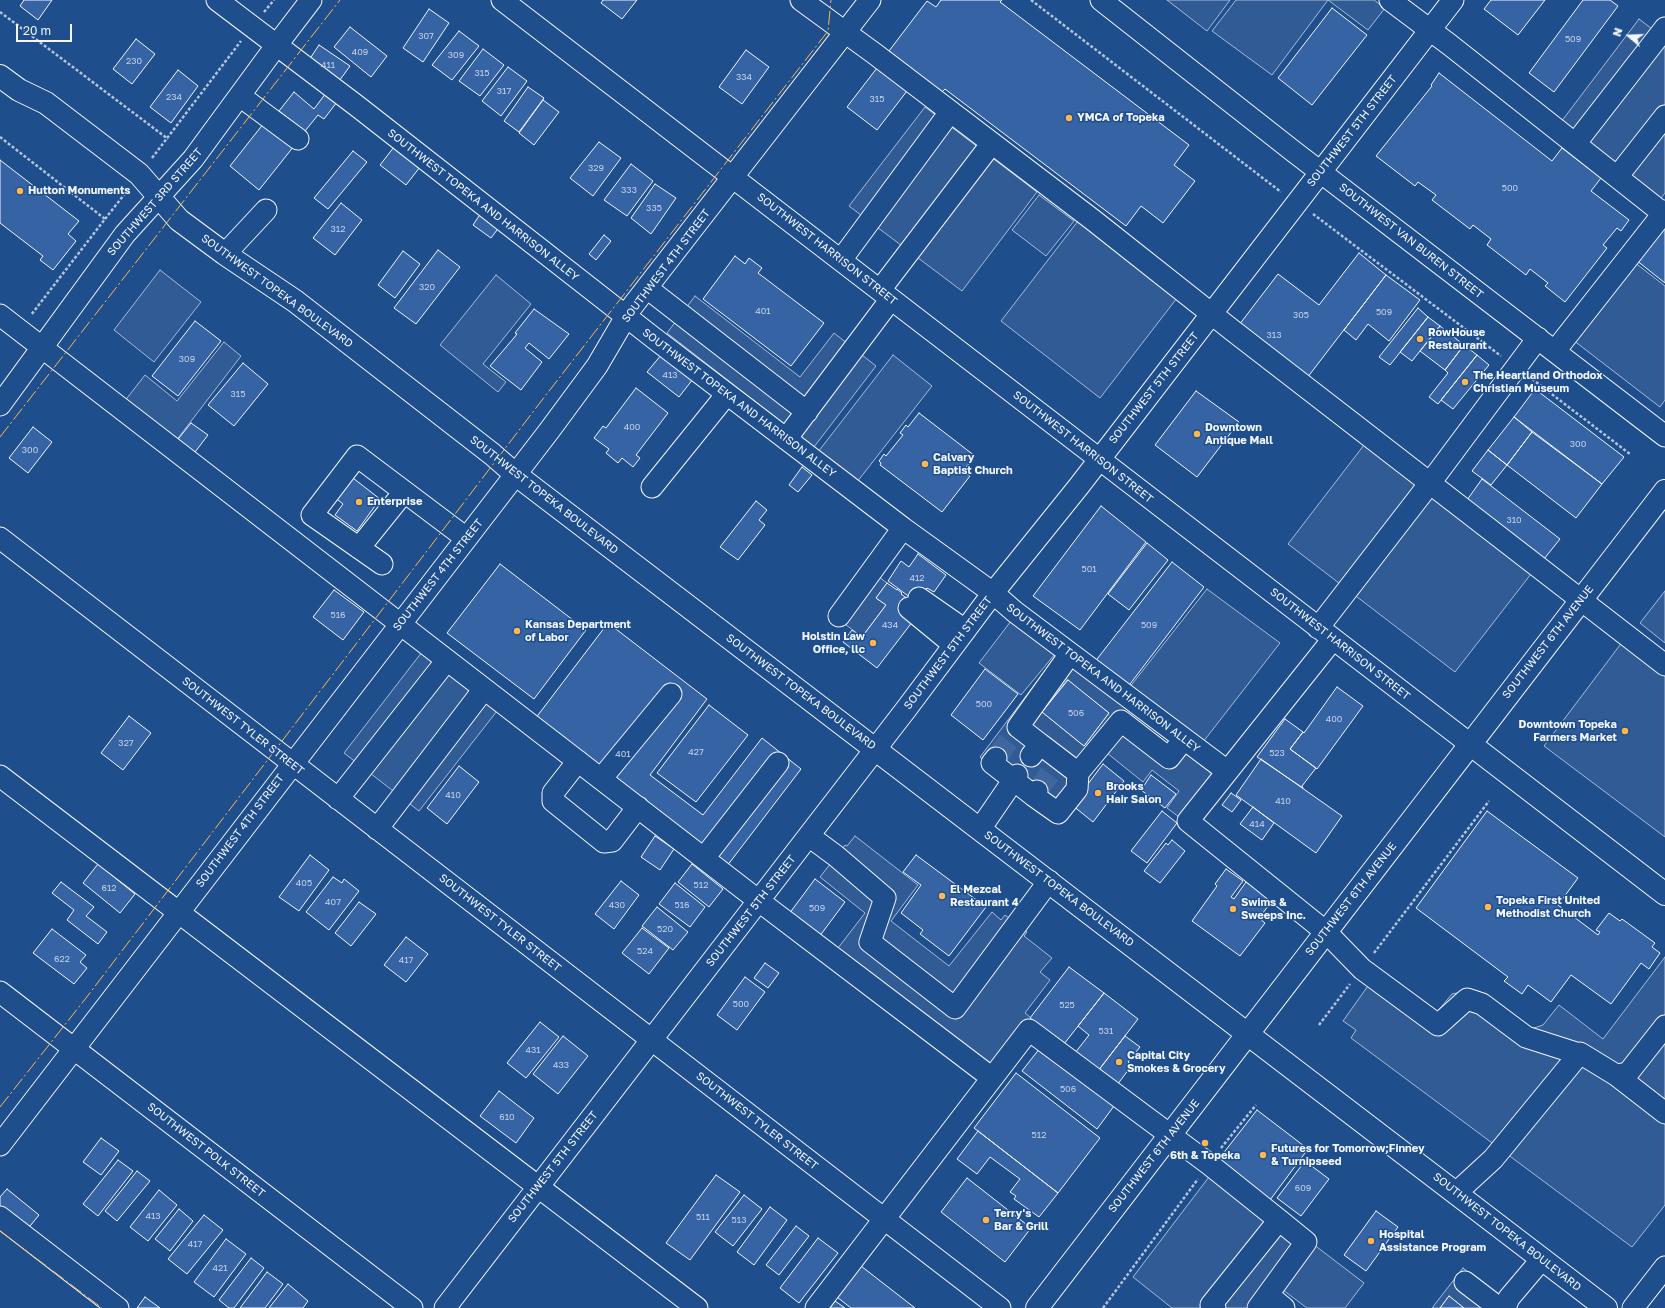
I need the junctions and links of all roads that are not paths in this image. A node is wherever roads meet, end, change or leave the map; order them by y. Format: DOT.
graph roads {
  1 [pos="218,0"];
  2 [pos="311,0"];
  3 [pos="502,0"];
  4 [pos="801,0"];
  5 [pos="870,0"];
  6 [pos="1101,0"];
  7 [pos="1390,0"];
  8 [pos="1453,0"];
  9 [pos="1665,28"];
  10 [pos="1430,30"];
  11 [pos="845,32"];
  12 [pos="276,46"];
  13 [pos="0,76"];
  14 [pos="240,96"];
  15 [pos="950,112"];
  16 [pos="1665,116"];
  17 [pos="298,139"];
  18 [pos="992,143"];
  19 [pos="1575,144"];
  20 [pos="1321,172"];
  21 [pos="732,177"];
  22 [pos="1617,177"];
  23 [pos="159,197"];
  24 [pos="266,210"];
  25 [pos="1664,213"];
  26 [pos="225,254"];
  27 [pos="841,260"];
  28 [pos="647,288"];
  29 [pos="886,295"];
  30 [pos="1212,313"];
  31 [pos="0,315"];
  32 [pos="627,316"];
  33 [pos="1538,338"];
  34 [pos="42,349"];
  35 [pos="1555,351"];
  36 [pos="728,394"];
  37 [pos="0,405"];
  38 [pos="807,412"];
  39 [pos="1665,436"];
  40 [pos="786,439"];
  41 [pos="1099,459"];
  42 [pos="515,474"];
  43 [pos="1430,483"];
  44 [pos="652,487"];
  45 [pos="1665,491"];
  46 [pos="404,492"];
  47 [pos="903,528"];
  48 [pos="0,538"];
  49 [pos="466,538"];
  50 [pos="359,548"];
  51 [pos="382,564"];
  52 [pos="993,593"];
  53 [pos="1580,601"];
  54 [pos="914,603"];
  55 [pos="839,616"];
  56 [pos="400,624"];
  57 [pos="1326,633"];
  58 [pos="960,637"];
  59 [pos="1070,654"];
  60 [pos="447,660"];
  61 [pos="1665,665"];
  62 [pos="484,689"];
  63 [pos="671,694"];
  64 [pos="1136,703"];
  65 [pos="1121,721"];
  66 [pos="1184,739"];
  67 [pos="1470,744"];
  68 [pos="876,749"];
  69 [pos="996,758"];
  70 [pos="578,761"];
  71 [pos="292,763"];
  72 [pos="778,763"];
  73 [pos="1227,771"];
  74 [pos="1078,773"];
  75 [pos="0,776"];
  76 [pos="1015,778"];
  77 [pos="602,779"];
  78 [pos="338,799"];
  79 [pos="638,807"];
  80 [pos="377,829"];
  81 [pos="980,829"];
  82 [pos="809,836"];
  83 [pos="704,858"];
  84 [pos="1049,881"];
  85 [pos="1665,894"];
  86 [pos="759,901"];
  87 [pos="179,912"];
  88 [pos="1326,932"];
  89 [pos="0,992"];
  90 [pos="1665,1026"];
  91 [pos="1248,1033"];
  92 [pos="652,1040"];
  93 [pos="75,1049"];
  94 [pos="1579,1054"];
  95 [pos="1616,1075"];
  96 [pos="992,1078"];
  97 [pos="1665,1113"];
  98 [pos="1170,1135"];
  99 [pos="0,1145"];
  100 [pos="538,1187"];
  101 [pos="1456,1193"];
  102 [pos="0,1217"];
  103 [pos="884,1219"];
  104 [pos="1279,1220"];
  105 [pos="1542,1259"];
  106 [pos="1665,1267"];
  107 [pos="1465,1282"];
  108 [pos="1263,1301"];
  109 [pos="118,1308"];
  110 [pos="412,1308"];
  111 [pos="445,1308"];
  112 [pos="697,1308"];
  113 [pos="816,1308"];
  114 [pos="1000,1308"];
  115 [pos="1037,1308"];
  116 [pos="1215,1308"];
  117 [pos="1284,1308"];
  118 [pos="1499,1308"];
  119 [pos="1505,1308"];
  120 [pos="1606,1308"];
  121 [pos="1633,1308"];
  1 -- 12 [label="street, SOUTHWEST TOPEKA AND HARRISON ALLEY"];
  2 -- 12 [label="street, SOUTHWEST 3RD STREET"];
  3 -- 21 [label="street, SOUTHWEST HARRISON STREET"];
  4 -- 11 [label="street"];
  5 -- 11 [label="street, SOUTHWEST 4TH STREET"];
  6 -- 20 [label="street, SOUTHWEST VAN BUREN STREET"];
  7 -- 10 [label="street"];
  8 -- 10 [label="street, SOUTHWEST 5TH STREET"];
  9 -- 19 [label="street"];
  10 -- 19 [label="street"];
  10 -- 20 [label="street, SOUTHWEST 5TH STREET"];
  11 -- 15 [label="street"];
  11 -- 21 [label="street, SOUTHWEST 4TH STREET"];
  12 -- 14 [label="street, SOUTHWEST 3RD STREET"];
  12 -- 32 [label="street, SOUTHWEST TOPEKA AND HARRISON ALLEY"];
  13 -- 23 [label="main road, SOUTHWEST TOPEKA BOULEVARD"];
  14 -- 17 [label="street"];
  14 -- 23 [label="street, SOUTHWEST 3RD STREET"];
  15 -- 18 [label="street"];
  15 -- 27 [label="street"];
  16 -- 22 [label="street"];
  18 -- 29 [label="street"];
  18 -- 30 [label="street"];
  19 -- 22 [label="street"];
  20 -- 30 [label="street, SOUTHWEST 5TH STREET"];
  20 -- 33 [label="street, SOUTHWEST VAN BUREN STREET"];
  21 -- 27 [label="street, SOUTHWEST HARRISON STREET"];
  21 -- 28 [label="street, SOUTHWEST 4TH STREET"];
  22 -- 25 [label="street"];
  23 -- 26 [label="main road, SOUTHWEST TOPEKA BOULEVARD"];
  23 -- 34 [label="street, SOUTHWEST 3RD STREET"];
  24 -- 26 [label="street"];
  25 -- 35 [label="street"];
  26 -- 42 [label="main road, SOUTHWEST TOPEKA BOULEVARD"];
  27 -- 29 [label="street, SOUTHWEST HARRISON STREET"];
  28 -- 32 [label="street, SOUTHWEST 4TH STREET"];
  28 -- 38 [label="street"];
  29 -- 38 [label="street"];
  29 -- 41 [label="street, SOUTHWEST HARRISON STREET"];
  30 -- 41 [label="street, SOUTHWEST 5TH STREET"];
  30 -- 43 [label="street"];
  31 -- 34 [label="street"];
  32 -- 36 [label="street, SOUTHWEST TOPEKA AND HARRISON ALLEY"];
  32 -- 42 [label="street, SOUTHWEST 4TH STREET"];
  33 -- 35 [label="street, SOUTHWEST VAN BUREN STREET"];
  33 -- 43 [label="street"];
  34 -- 37 [label="street, SOUTHWEST 3RD STREET"];
  34 -- 56 [label="street"];
  35 -- 39 [label="street, SOUTHWEST VAN BUREN STREET"];
  36 -- 40 [label="street, SOUTHWEST TOPEKA AND HARRISON ALLEY"];
  36 -- 44 [label="street"];
  38 -- 40 [label="street"];
  40 -- 47 [label="street, SOUTHWEST TOPEKA AND HARRISON ALLEY"];
  41 -- 52 [label="street, SOUTHWEST 5TH STREET"];
  41 -- 57 [label="street, SOUTHWEST HARRISON STREET"];
  42 -- 49 [label="street, SOUTHWEST 4TH STREET"];
  42 -- 68 [label="main road, SOUTHWEST TOPEKA BOULEVARD"];
  43 -- 53 [label="street"];
  43 -- 57 [label="street"];
  45 -- 53 [label="main road, SOUTHWEST 6TH AVENUE"];
  46 -- 49 [label="street"];
  46 -- 50 [label="street"];
  46 -- 50 [label="street"];
  47 -- 52 [label="street, SOUTHWEST TOPEKA AND HARRISON ALLEY"];
  47 -- 55 [label="street"];
  48 -- 71 [label="street, SOUTHWEST TYLER STREET"];
  49 -- 56 [label="street, SOUTHWEST 4TH STREET"];
  50 -- 51 [label="street"];
  52 -- 58 [label="street, SOUTHWEST 5TH STREET"];
  52 -- 59 [label="street, SOUTHWEST TOPEKA AND HARRISON ALLEY"];
  53 -- 61 [label="street"];
  53 -- 67 [label="main road, SOUTHWEST 6TH AVENUE"];
  54 -- 58 [label="street"];
  56 -- 60 [label="street"];
  56 -- 71 [label="street, SOUTHWEST 4TH STREET"];
  57 -- 67 [label="street, SOUTHWEST HARRISON STREET"];
  57 -- 73 [label="street"];
  58 -- 68 [label="street, SOUTHWEST 5TH STREET"];
  59 -- 64 [label="street, SOUTHWEST TOPEKA AND HARRISON ALLEY"];
  59 -- 74 [label="street"];
  60 -- 62 [label="street"];
  60 -- 78 [label="street"];
  62 -- 70 [label="street"];
  62 -- 80 [label="street"];
  63 -- 77 [label="street"];
  64 -- 65 [label="street"];
  64 -- 66 [label="street, SOUTHWEST TOPEKA AND HARRISON ALLEY"];
  65 -- 66 [label="street"];
  65 -- 74 [label="street"];
  66 -- 73 [label="street, SOUTHWEST TOPEKA AND HARRISON ALLEY"];
  67 -- 85 [label="main road, SOUTHWEST HARRISON STREET"];
  67 -- 88 [label="main road, SOUTHWEST 6TH AVENUE"];
  68 -- 81 [label="main road, SOUTHWEST TOPEKA BOULEVARD"];
  68 -- 82 [label="street, SOUTHWEST 5TH STREET"];
  69 -- 76 [label="street"];
  70 -- 77 [label="street"];
  70 -- 79 [label="street"];
  71 -- 78 [label="street, SOUTHWEST TYLER STREET"];
  71 -- 87 [label="street, SOUTHWEST 4TH STREET"];
  72 -- 83 [label="street"];
  73 -- 88 [label="street"];
  74 -- 76 [label="street"];
  75 -- 87 [label="street"];
  76 -- 81 [label="street"];
  77 -- 79 [label="street"];
  78 -- 80 [label="street, SOUTHWEST TYLER STREET"];
  79 -- 83 [label="street"];
  80 -- 92 [label="street, SOUTHWEST TYLER STREET"];
  81 -- 84 [label="main road, SOUTHWEST TOPEKA BOULEVARD"];
  82 -- 84 [label="street"];
  82 -- 86 [label="street, SOUTHWEST 5TH STREET"];
  83 -- 86 [label="street"];
  84 -- 91 [label="main road, SOUTHWEST TOPEKA BOULEVARD"];
  86 -- 92 [label="street, SOUTHWEST 5TH STREET"];
  86 -- 96 [label="street"];
  87 -- 93 [label="street, SOUTHWEST 4TH STREET"];
  87 -- 100 [label="street"];
  88 -- 91 [label="main road, SOUTHWEST 6TH AVENUE"];
  88 -- 94 [label="street"];
  89 -- 93 [label="street, SOUTHWEST POLK STREET"];
  90 -- 95 [label="street"];
  91 -- 98 [label="main road, SOUTHWEST 6TH AVENUE"];
  91 -- 101 [label="main road, SOUTHWEST TOPEKA BOULEVARD"];
  92 -- 100 [label="street, SOUTHWEST 5TH STREET"];
  92 -- 103 [label="street, SOUTHWEST TYLER STREET"];
  93 -- 99 [label="street, SOUTHWEST 4TH STREET"];
  93 -- 110 [label="street, SOUTHWEST POLK STREET"];
  94 -- 95 [label="street"];
  94 -- 101 [label="street"];
  95 -- 97 [label="street"];
  96 -- 98 [label="street"];
  96 -- 103 [label="street"];
  98 -- 104 [label="street"];
  98 -- 115 [label="main road, SOUTHWEST 6TH AVENUE"];
  100 -- 111 [label="street, SOUTHWEST 5TH STREET"];
  100 -- 112 [label="street"];
  101 -- 105 [label="main road, SOUTHWEST TOPEKA BOULEVARD"];
  102 -- 109 [label="street"];
  103 -- 113 [label="street"];
  103 -- 114 [label="street, SOUTHWEST TYLER STREET"];
  104 -- 108 [label="street"];
  104 -- 116 [label="street"];
  105 -- 119 [label="street"];
  105 -- 120 [label="main road, SOUTHWEST TOPEKA BOULEVARD"];
  106 -- 121 [label="street"];
  107 -- 118 [label="street"];
  108 -- 117 [label="street"];
}
